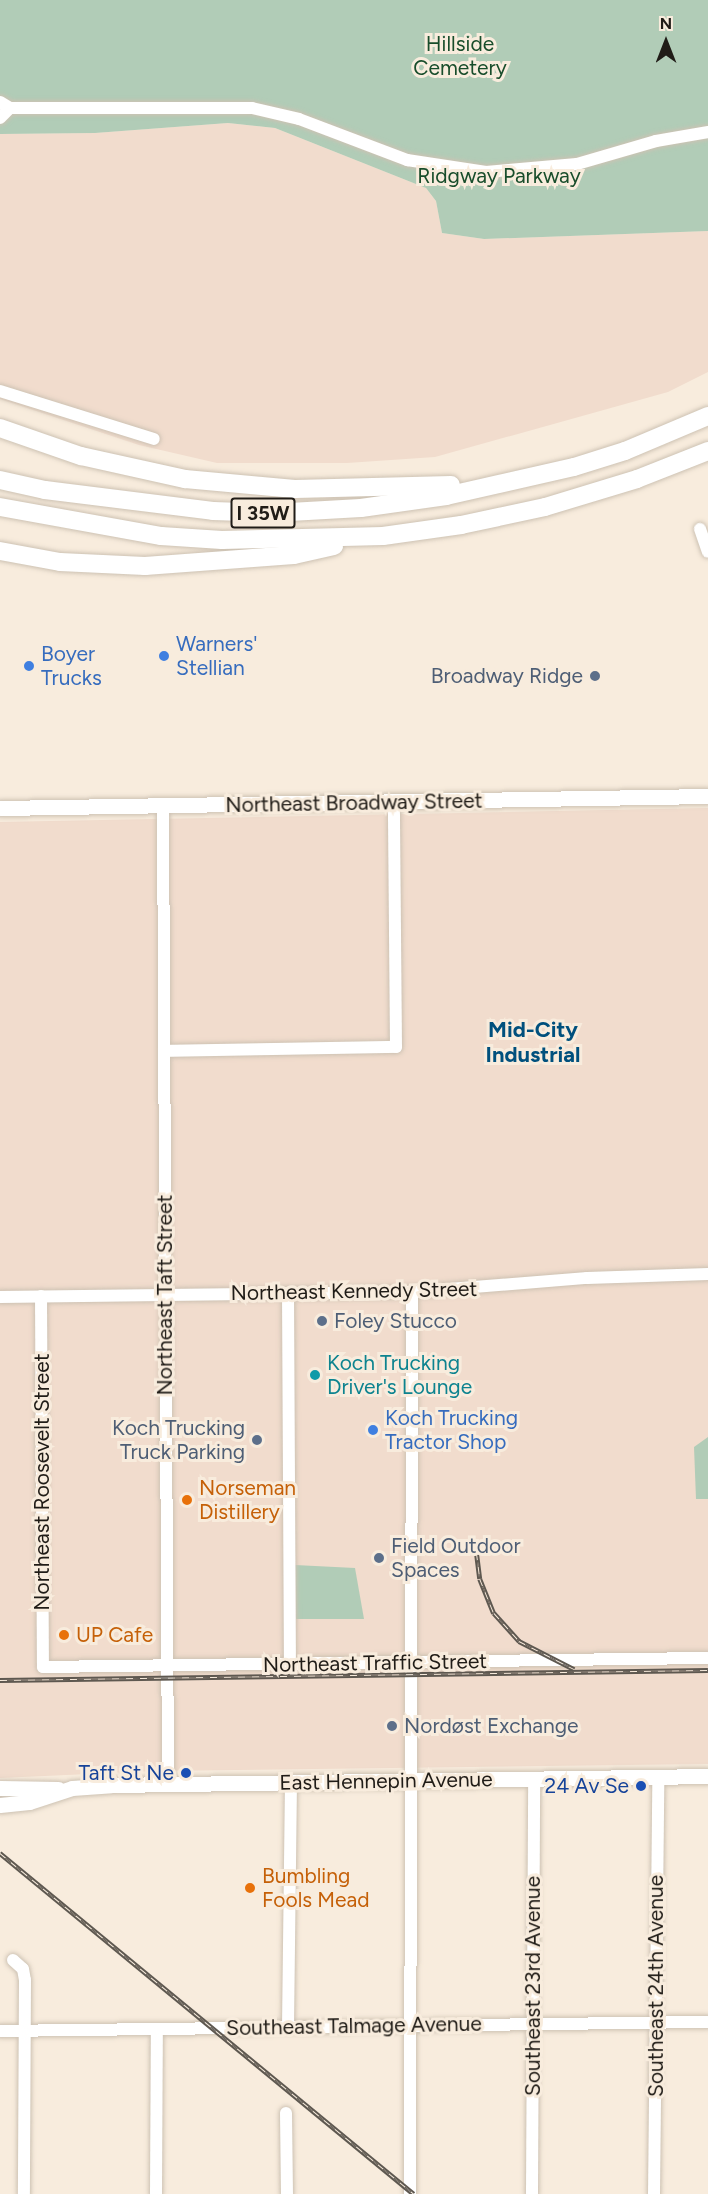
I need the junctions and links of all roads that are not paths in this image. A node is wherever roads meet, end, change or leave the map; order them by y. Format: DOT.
graph roads {
  1 [pos="5,105"];
  2 [pos="0,118"];
  3 [pos="708,132"];
  4 [pos="0,391"];
  5 [pos="708,416"];
  6 [pos="0,428"];
  7 [pos="153,439"];
  8 [pos="708,451"];
  9 [pos="525,479"];
  10 [pos="0,480"];
  11 [pos="0,507"];
  12 [pos="700,529"];
  13 [pos="383,536"];
  14 [pos="0,551"];
  15 [pos="708,552"];
  16 [pos="708,796"];
  17 [pos="394,801"];
  18 [pos="164,806"];
  19 [pos="0,808"];
  20 [pos="164,1051"];
  21 [pos="708,1274"];
  22 [pos="412,1292"];
  23 [pos="288,1293"];
  24 [pos="165,1294"];
  25 [pos="42,1296"];
  26 [pos="0,1297"];
  27 [pos="708,1658"];
  28 [pos="412,1662"];
  29 [pos="290,1664"];
  30 [pos="166,1666"];
  31 [pos="43,1667"];
  32 [pos="708,1776"];
  33 [pos="658,1778"];
  34 [pos="534,1779"];
  35 [pos="412,1780"];
  36 [pos="291,1782"];
  37 [pos="168,1784"];
  38 [pos="0,1788"];
  39 [pos="64,1790"];
  40 [pos="0,1805"];
  41 [pos="14,1960"];
  42 [pos="708,2022"];
  43 [pos="656,2023"];
  44 [pos="534,2024"];
  45 [pos="411,2025"];
  46 [pos="288,2027"];
  47 [pos="25,2030"];
  48 [pos="157,2030"];
  49 [pos="0,2031"];
  50 [pos="286,2113"];
  51 [pos="24,2194"];
  52 [pos="156,2194"];
  53 [pos="287,2194"];
  54 [pos="410,2194"];
  55 [pos="532,2194"];
  56 [pos="654,2194"];
  1 -- 2 [label="street"];
  1 -- 3 [label="street"];
  4 -- 7 [label="street"];
  5 -- 9 [label="highway, I 35W"];
  6 -- 9 [label="highway"];
  8 -- 13 [label="highway, I 35W"];
  9 -- 10 [label="highway, I 35W"];
  11 -- 13 [label="highway, I 35W"];
  12 -- 15 [label="street"];
  13 -- 14 [label="highway"];
  16 -- 17 [label="main road, Northeast Broadway Street"];
  17 -- 18 [label="main road, Northeast Broadway Street"];
  17 -- 20 [label="street"];
  18 -- 19 [label="main road, Northeast Broadway Street"];
  18 -- 20 [label="street, Northeast Taft Street"];
  20 -- 24 [label="street, Northeast Taft Street"];
  21 -- 22 [label="street, Northeast Kennedy Street"];
  22 -- 23 [label="street, Northeast Kennedy Street"];
  22 -- 28 [label="street"];
  23 -- 24 [label="street, Northeast Kennedy Street"];
  23 -- 29 [label="street"];
  24 -- 25 [label="street, Northeast Kennedy Street"];
  24 -- 30 [label="street, Northeast Taft Street"];
  25 -- 26 [label="street, Northeast Kennedy Street"];
  25 -- 31 [label="street, Northeast Roosevelt Street"];
  27 -- 28 [label="street, Northeast Traffic Street"];
  28 -- 29 [label="street, Northeast Traffic Street"];
  28 -- 35 [label="street"];
  29 -- 30 [label="street, Northeast Traffic Street"];
  30 -- 31 [label="street, Northeast Traffic Street"];
  30 -- 37 [label="street, Northeast Taft Street"];
  32 -- 33 [label="main road, East Hennepin Avenue"];
  33 -- 34 [label="main road, East Hennepin Avenue"];
  33 -- 43 [label="street, Southeast 24th Avenue"];
  34 -- 35 [label="main road, East Hennepin Avenue"];
  34 -- 44 [label="street, Southeast 23rd Avenue"];
  35 -- 36 [label="main road, East Hennepin Avenue"];
  35 -- 45 [label="street"];
  36 -- 37 [label="main road, East Hennepin Avenue"];
  36 -- 46 [label="street"];
  37 -- 39 [label="main road, East Hennepin Avenue"];
  38 -- 39 [label="main road, East Hennepin Avenue"];
  39 -- 40 [label="main road, East Hennepin Avenue"];
  41 -- 47 [label="street"];
  42 -- 43 [label="street, Southeast Talmage Avenue"];
  43 -- 44 [label="street, Southeast Talmage Avenue"];
  43 -- 56 [label="street, Southeast 24th Avenue"];
  44 -- 45 [label="street, Southeast Talmage Avenue"];
  44 -- 55 [label="street, Southeast 23rd Avenue"];
  45 -- 46 [label="street, Southeast Talmage Avenue"];
  45 -- 54 [label="street"];
  46 -- 48 [label="street, Southeast Talmage Avenue"];
  47 -- 48 [label="street, Southeast Talmage Avenue"];
  47 -- 49 [label="street, Southeast Talmage Avenue"];
  47 -- 51 [label="street"];
  48 -- 52 [label="street"];
  50 -- 53 [label="street"];
}
